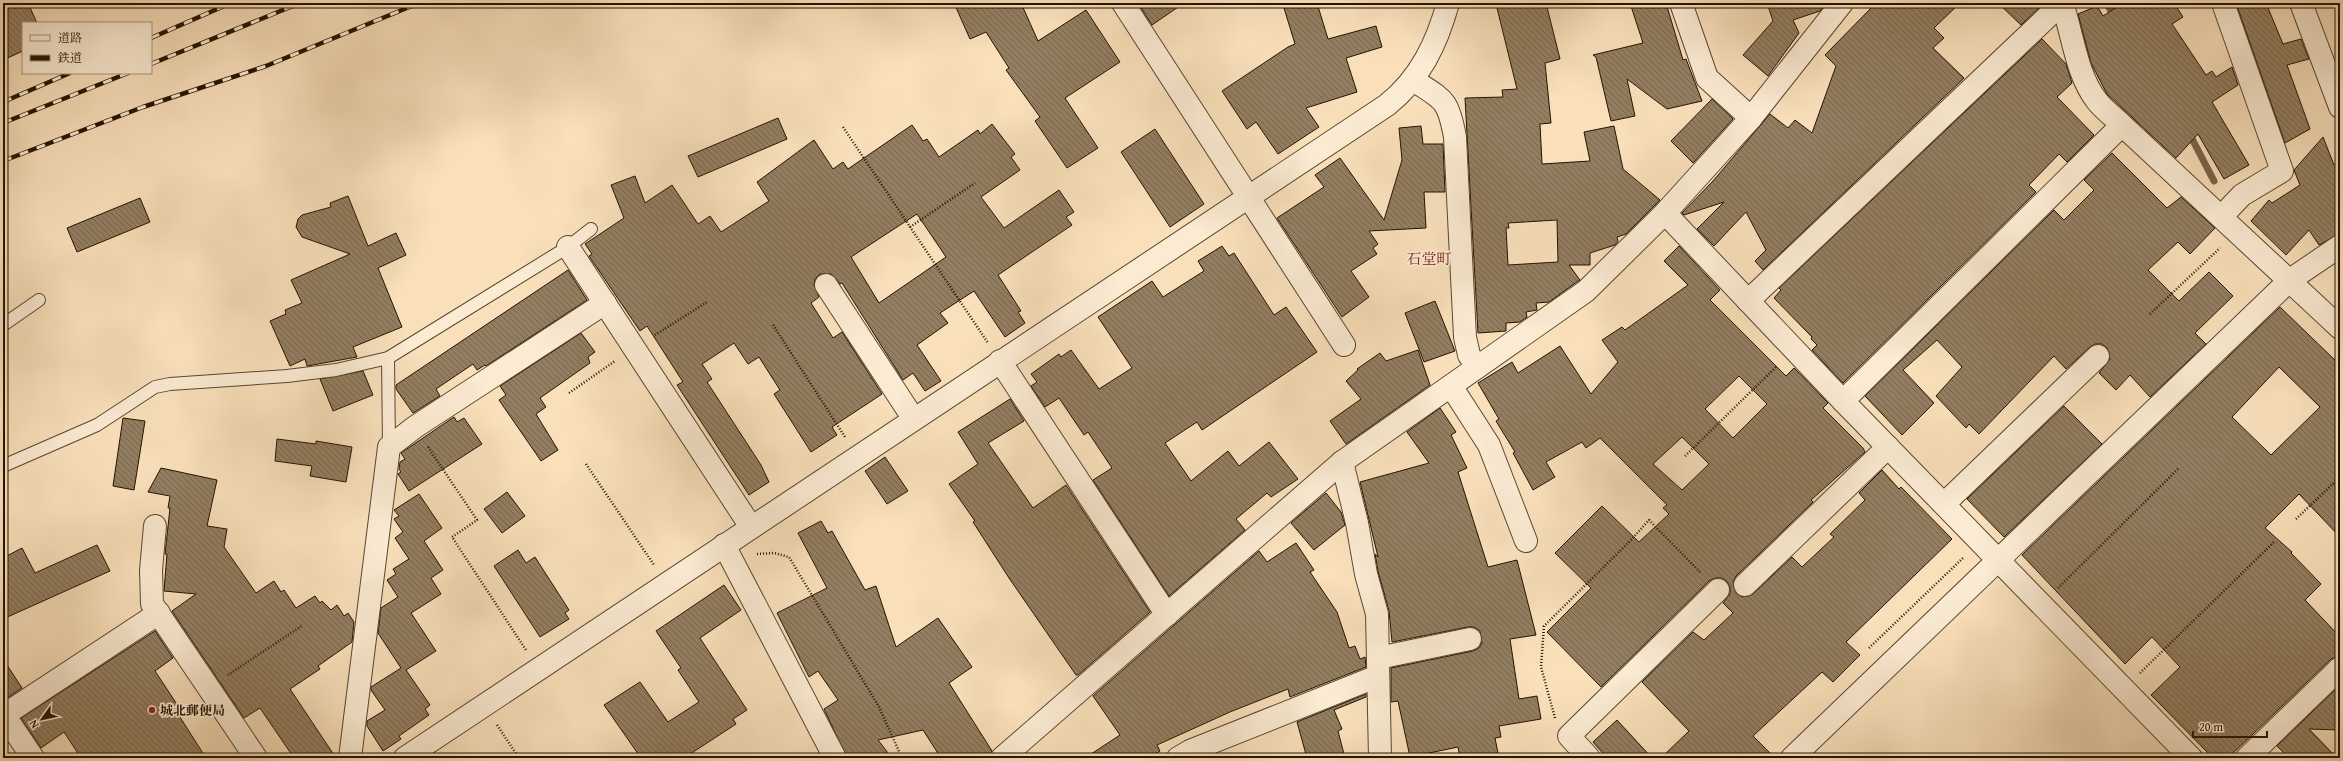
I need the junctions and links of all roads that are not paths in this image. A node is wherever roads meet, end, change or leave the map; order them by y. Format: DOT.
graph roads {
  1 [pos="1123,3"];
  2 [pos="1448,3"];
  3 [pos="1681,3"];
  4 [pos="1842,3"];
  5 [pos="2062,3"];
  6 [pos="2223,3"];
  7 [pos="2300,3"];
  8 [pos="1413,80"];
  9 [pos="2340,107"];
  10 [pos="1751,118"];
  11 [pos="2122,125"];
  12 [pos="1249,197"];
  13 [pos="1665,213"];
  14 [pos="2230,224"];
  15 [pos="591,230"];
  16 [pos="2340,246"];
  17 [pos="568,247"];
  18 [pos="2290,280"];
  19 [pos="826,285"];
  20 [pos="39,300"];
  21 [pos="1748,301"];
  22 [pos="605,303"];
  23 [pos="3,325"];
  24 [pos="2340,328"];
  25 [pos="1344,345"];
  26 [pos="2098,356"];
  27 [pos="388,358"];
  28 [pos="1000,361"];
  29 [pos="1477,367"];
  30 [pos="1451,386"];
  31 [pos="1843,401"];
  32 [pos="913,418"];
  33 [pos="1888,446"];
  34 [pos="389,447"];
  35 [pos="1342,462"];
  36 [pos="3,466"];
  37 [pos="1944,504"];
  38 [pos="156,526"];
  39 [pos="751,527"];
  40 [pos="1526,541"];
  41 [pos="727,550"];
  42 [pos="1999,559"];
  43 [pos="1745,585"];
  44 [pos="1718,590"];
  45 [pos="159,613"];
  46 [pos="1167,615"];
  47 [pos="1470,639"];
  48 [pos="1378,667"];
  49 [pos="2340,668"];
  50 [pos="32,758"];
  51 [pos="256,758"];
  52 [pos="350,758"];
  53 [pos="405,758"];
  54 [pos="835,758"];
  55 [pos="1002,758"];
  56 [pos="1178,758"];
  57 [pos="1380,758"];
  58 [pos="1589,758"];
  59 [pos="1792,758"];
  60 [pos="2191,758"];
  61 [pos="2247,758"];
  1 -- 12 [label="street"];
  2 -- 8 [label="street"];
  3 -- 10 [label="street"];
  4 -- 10 [label="street"];
  5 -- 11 [label="street"];
  5 -- 21 [label="street"];
  6 -- 14 [label="street"];
  7 -- 9 [label="street"];
  8 -- 12 [label="street"];
  8 -- 29 [label="street"];
  10 -- 13 [label="street"];
  11 -- 14 [label="street"];
  11 -- 31 [label="street"];
  12 -- 25 [label="street"];
  12 -- 28 [label="street"];
  13 -- 21 [label="street"];
  13 -- 29 [label="street"];
  14 -- 18 [label="street"];
  15 -- 17 [label="lane"];
  16 -- 18 [label="street"];
  17 -- 22 [label="street"];
  17 -- 27 [label="lane"];
  18 -- 24 [label="street"];
  18 -- 42 [label="street"];
  19 -- 32 [label="street"];
  20 -- 23 [label="lane"];
  21 -- 31 [label="street"];
  22 -- 34 [label="street"];
  22 -- 39 [label="street"];
  26 -- 37 [label="street"];
  27 -- 34 [label="lane"];
  27 -- 36 [label="lane"];
  28 -- 32 [label="street"];
  28 -- 46 [label="street"];
  29 -- 30 [label="street"];
  30 -- 35 [label="street"];
  30 -- 40 [label="street"];
  31 -- 33 [label="street"];
  32 -- 39 [label="street"];
  33 -- 37 [label="street"];
  33 -- 43 [label="street"];
  34 -- 52 [label="street"];
  35 -- 46 [label="street"];
  35 -- 48 [label="street"];
  37 -- 42 [label="street"];
  38 -- 45 [label="street"];
  39 -- 41 [label="street"];
  41 -- 53 [label="street"];
  41 -- 54 [label="street"];
  42 -- 59 [label="street"];
  42 -- 60 [label="street"];
  44 -- 58 [label="street"];
  45 -- 50 [label="street"];
  45 -- 51 [label="street"];
  46 -- 55 [label="street"];
  47 -- 48 [label="street"];
  48 -- 56 [label="street"];
  48 -- 57 [label="street"];
  49 -- 61 [label="street"];
}
